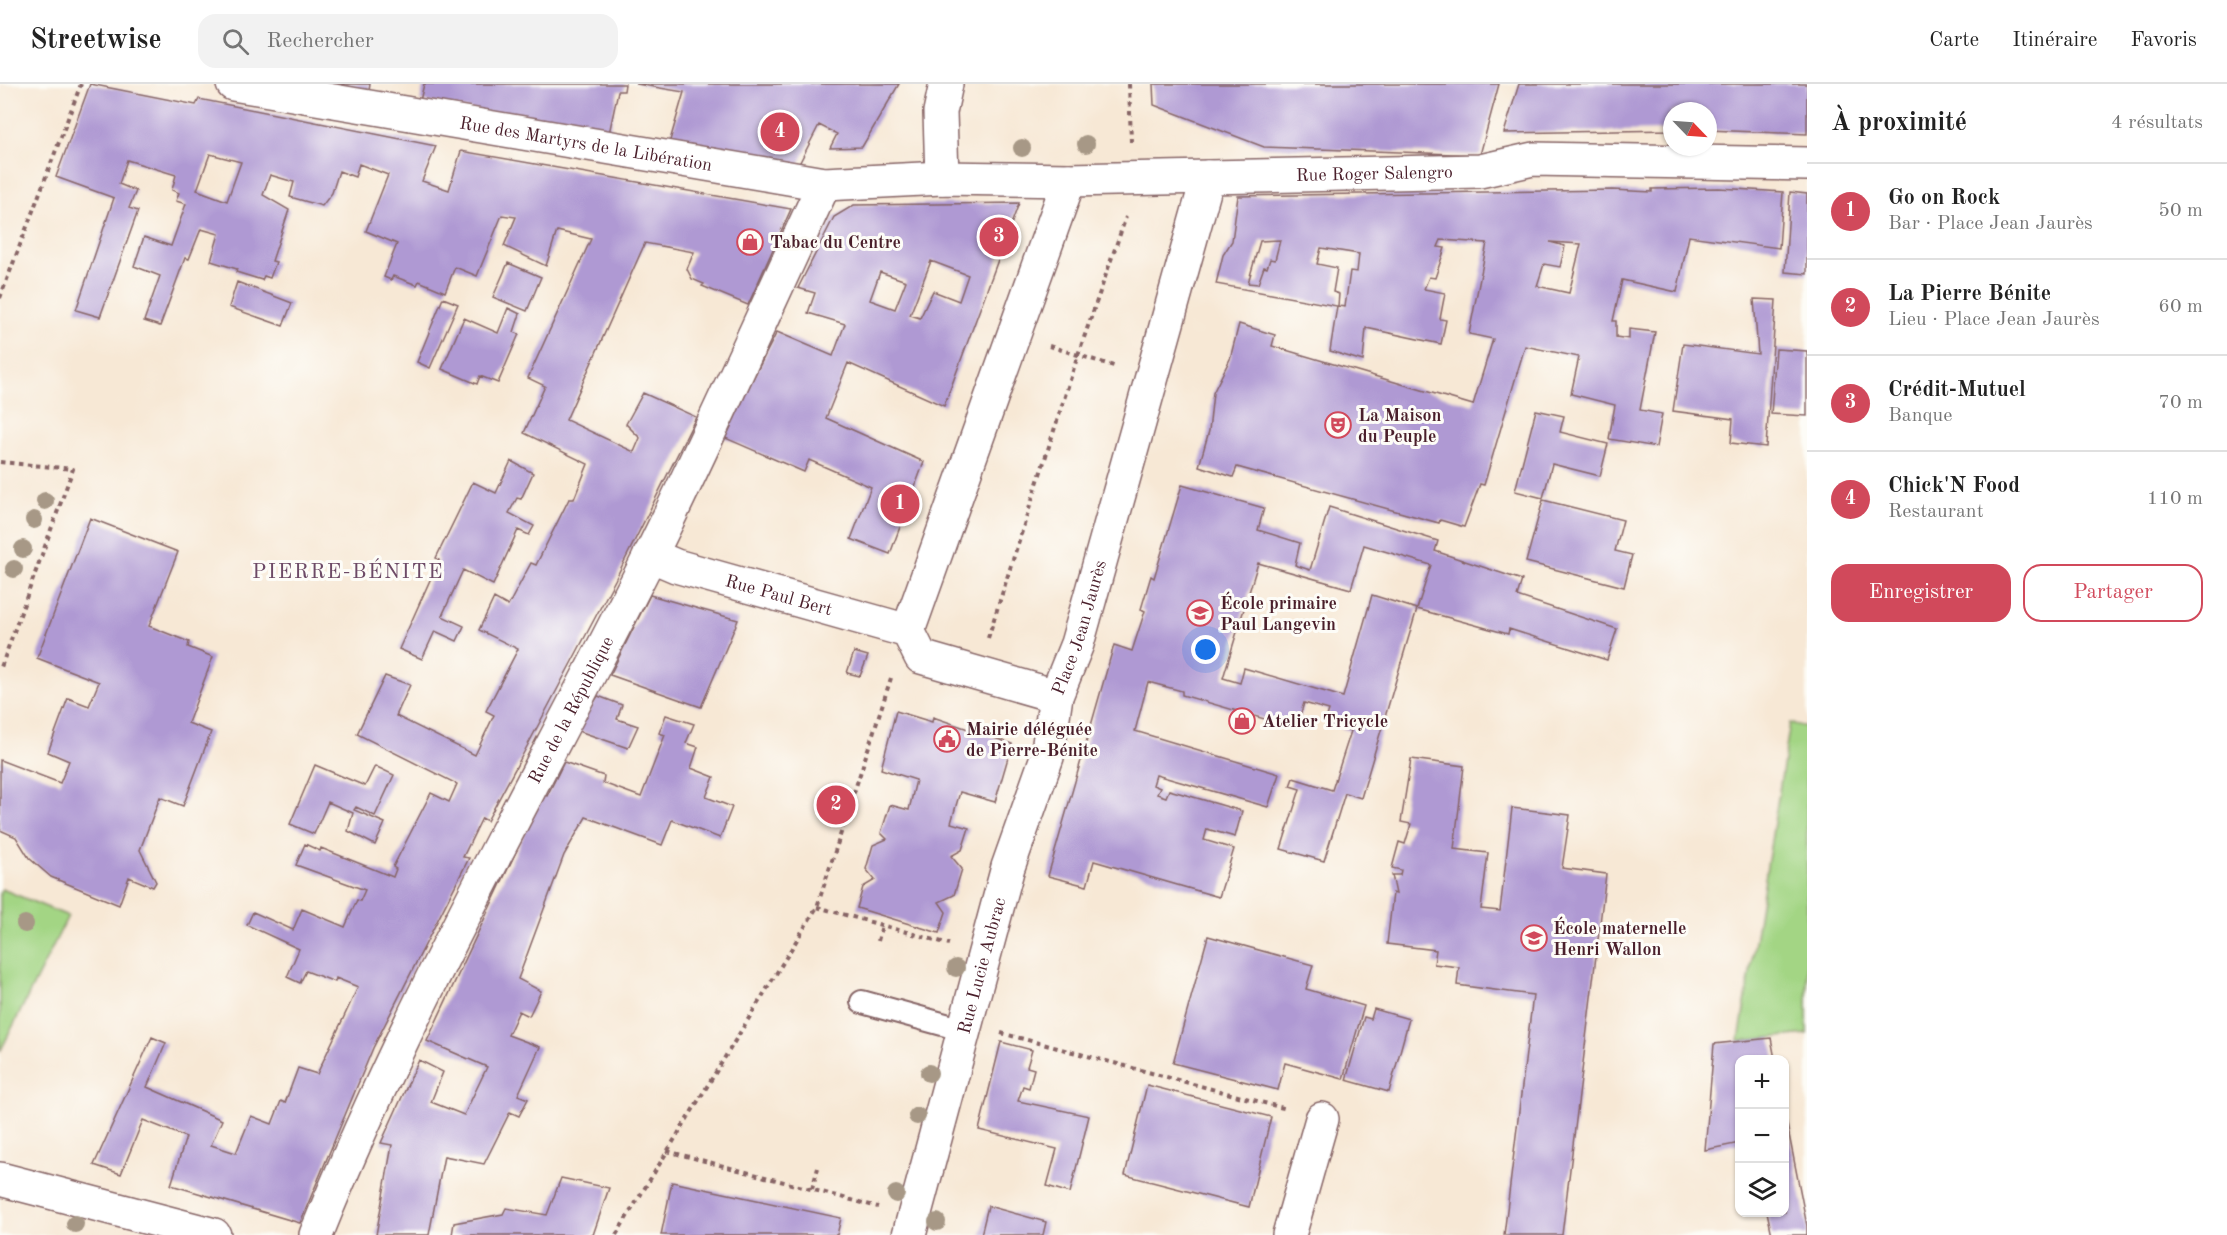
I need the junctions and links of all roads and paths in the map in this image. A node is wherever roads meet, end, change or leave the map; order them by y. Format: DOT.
graph roads {
  1 [pos="81,84"];
  2 [pos="233,84"];
  3 [pos="946,84"];
  4 [pos="1807,164"];
  5 [pos="1208,177"];
  6 [pos="942,178"];
  7 [pos="1069,180"];
  8 [pos="824,184"];
  9 [pos="0,298"];
  10 [pos="1014,335"];
  11 [pos="1084,340"];
  12 [pos="1078,355"];
  13 [pos="1152,377"];
  14 [pos="0,462"];
  15 [pos="650,555"];
  16 [pos="908,631"];
  17 [pos="0,670"];
  18 [pos="977,673"];
  19 [pos="892,675"];
  20 [pos="1056,696"];
  21 [pos="817,907"];
  22 [pos="882,925"];
  23 [pos="878,941"];
  24 [pos="984,954"];
  25 [pos="862,1002"];
  26 [pos="965,1026"];
  27 [pos="1322,1119"];
  28 [pos="667,1151"];
  29 [pos="818,1168"];
  30 [pos="0,1179"];
  31 [pos="812,1189"];
  32 [pos="911,1225"];
  33 [pos="214,1235"];
  34 [pos="316,1235"];
  35 [pos="616,1235"];
  36 [pos="1289,1235"];
  1 -- 9 [label="path"];
  2 -- 8 [label="street, Rue des Martyrs de la Libération"];
  3 -- 6 [label="street"];
  4 -- 5 [label="street, Rue Roger Salengro"];
  5 -- 7 [label="street, Rue Roger Salengro"];
  5 -- 13 [label="street, Place Jean Jaurès"];
  6 -- 7 [label="street, Rue Roger Salengro"];
  6 -- 8 [label="street, Rue des Martyrs de la Libération"];
  7 -- 10 [label="street"];
  8 -- 15 [label="street, Rue de la République"];
  10 -- 12 [label="path"];
  10 -- 16 [label="street"];
  11 -- 12 [label="path"];
  12 -- 13 [label="path"];
  12 -- 18 [label="path"];
  13 -- 20 [label="street, Place Jean Jaurès"];
  14 -- 17 [label="path"];
  15 -- 16 [label="street, Rue Paul Bert"];
  15 -- 34 [label="street, Rue de la République"];
  16 -- 18 [label="street, Place Jean Jaurès"];
  18 -- 20 [label="street, Place Jean Jaurès"];
  19 -- 21 [label="path"];
  20 -- 24 [label="street, Rue Lucie Aubrac"];
  21 -- 22 [label="path"];
  21 -- 28 [label="path"];
  22 -- 23 [label="path"];
  22 -- 24 [label="path"];
  24 -- 26 [label="street, Rue Lucie Aubrac"];
  25 -- 26 [label="lane"];
  26 -- 27 [label="path"];
  26 -- 32 [label="street, Rue Lucie Aubrac"];
  27 -- 36 [label="street"];
  28 -- 31 [label="path"];
  28 -- 35 [label="path"];
  29 -- 31 [label="path"];
  30 -- 33 [label="street"];
  31 -- 32 [label="path"];
}
